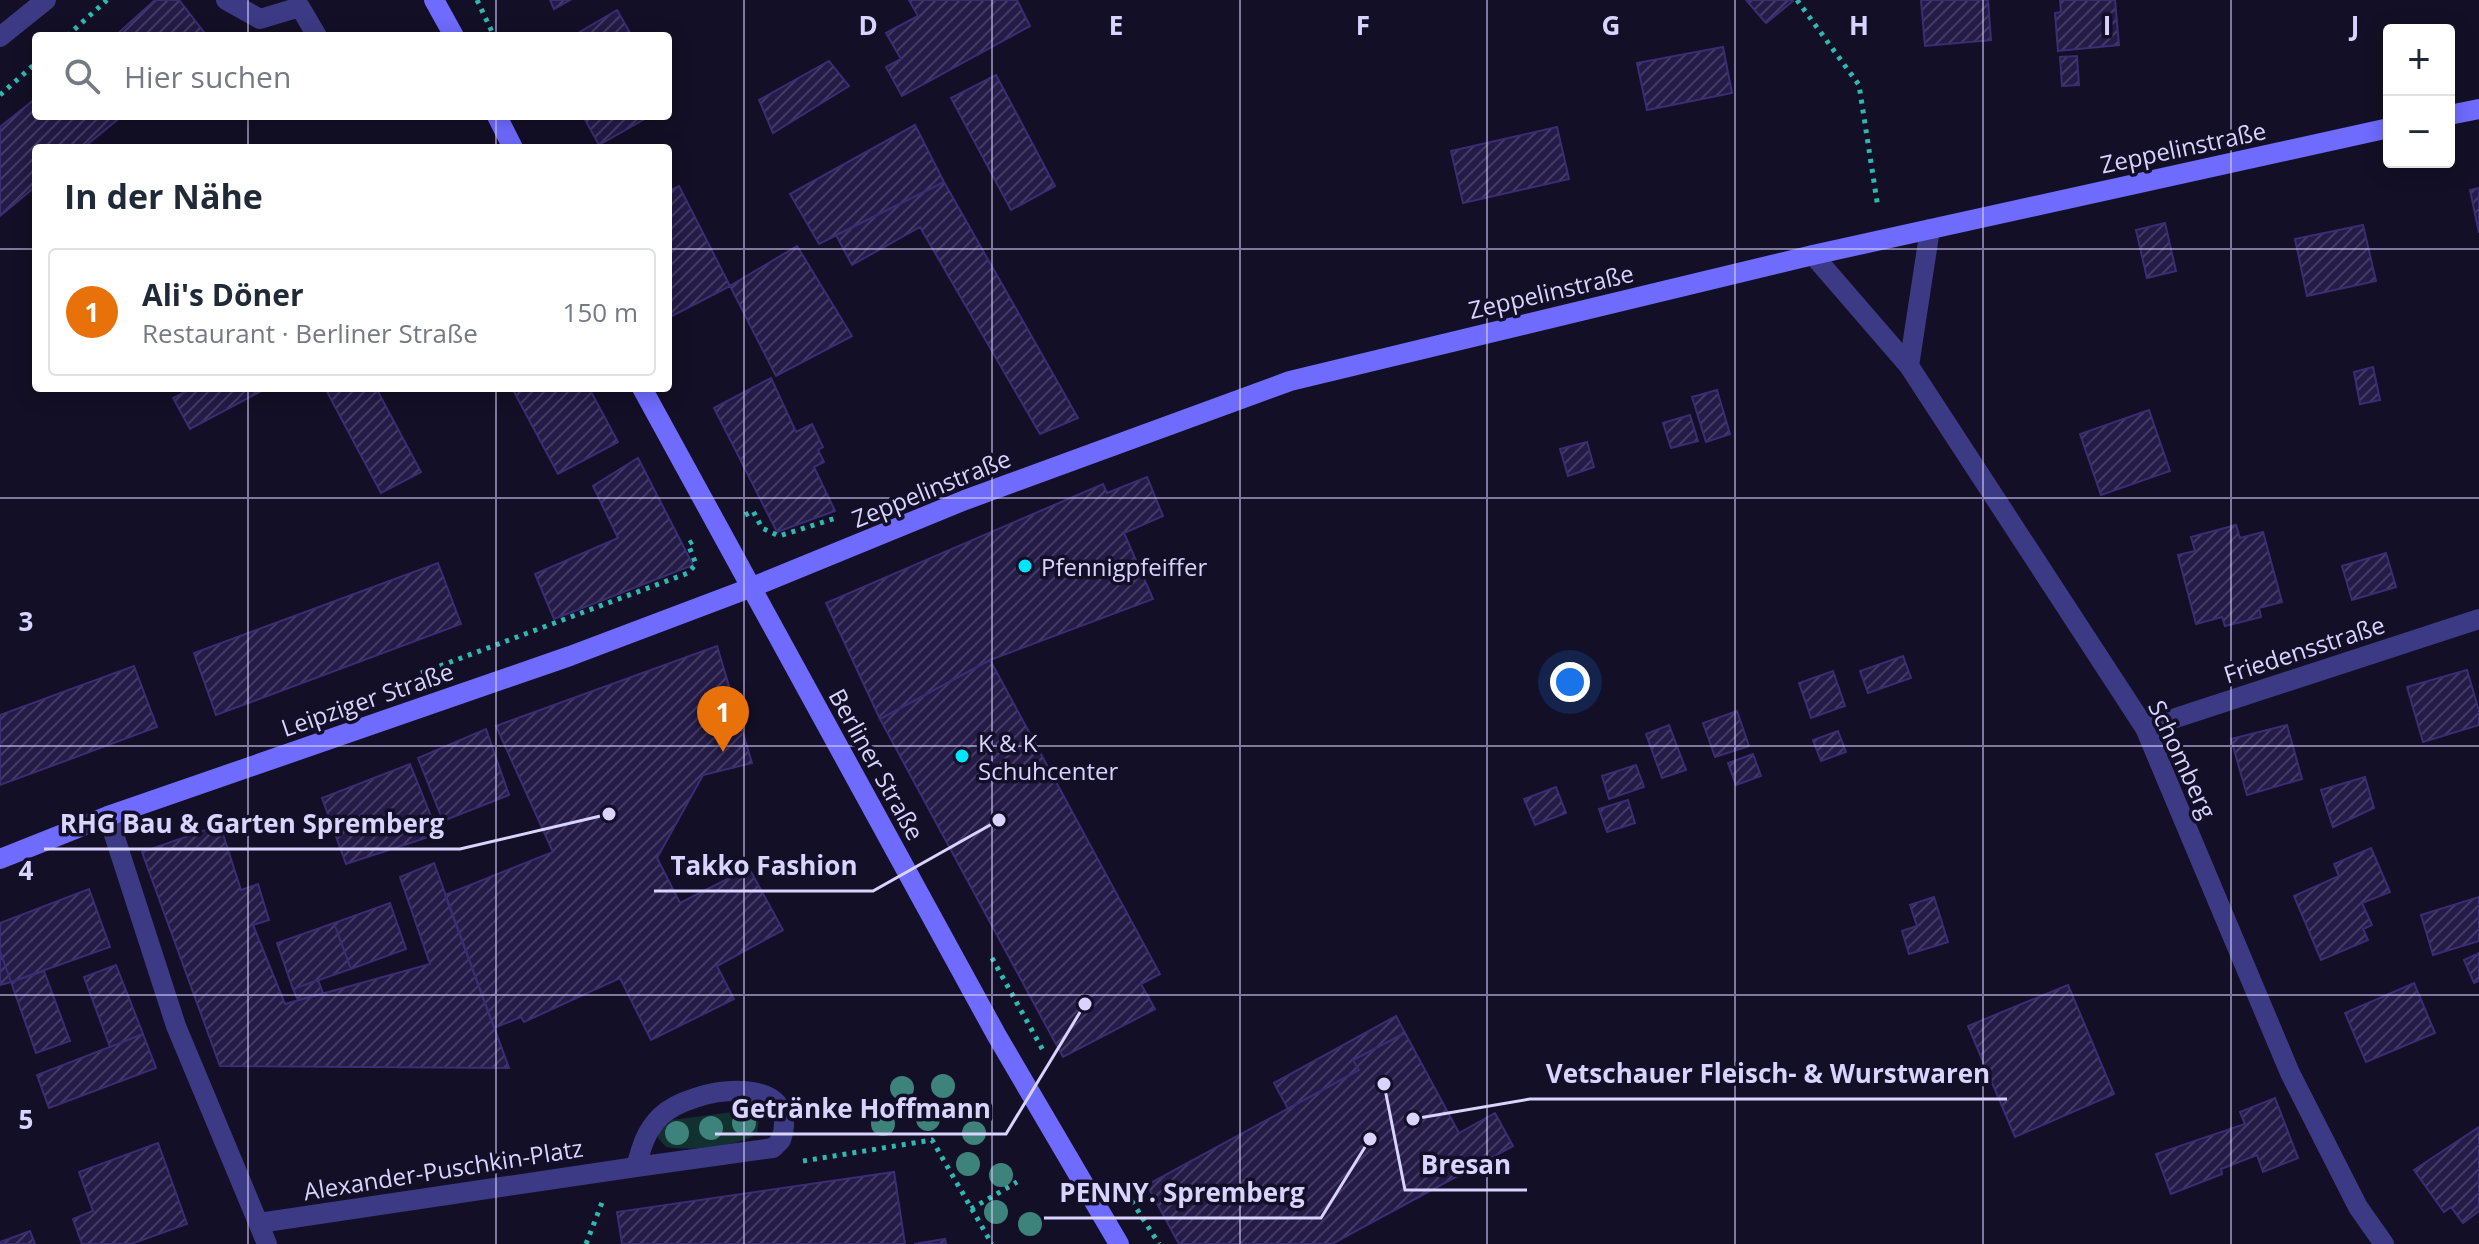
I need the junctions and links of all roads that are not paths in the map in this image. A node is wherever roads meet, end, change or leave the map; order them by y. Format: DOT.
graph roads {
  1 [pos="46,0"];
  2 [pos="226,0"];
  3 [pos="434,0"];
  4 [pos="315,32"];
  5 [pos="452,32"];
  6 [pos="0,37"];
  7 [pos="2479,109"];
  8 [pos="2455,114"];
  9 [pos="499,120"];
  10 [pos="2383,129"];
  11 [pos="511,144"];
  12 [pos="1930,229"];
  13 [pos="1813,255"];
  14 [pos="1909,366"];
  15 [pos="644,392"];
  16 [pos="750,588"];
  17 [pos="2479,619"];
  18 [pos="2145,728"];
  19 [pos="108,816"];
  20 [pos="0,859"];
  21 [pos="636,1167"];
  22 [pos="259,1223"];
  23 [pos="267,1244"];
  24 [pos="1119,1244"];
  25 [pos="2384,1244"];
  1 -- 6 [label="street"];
  2 -- 4 [label="street"];
  3 -- 5 [label="street"];
  7 -- 8 [label="street"];
  9 -- 11 [label="street"];
  10 -- 12 [label="street, Zeppelinstraße"];
  12 -- 13 [label="street, Zeppelinstraße"];
  12 -- 14 [label="street"];
  13 -- 14 [label="street, Schomberg"];
  13 -- 16 [label="street, Zeppelinstraße"];
  14 -- 18 [label="street, Schomberg"];
  15 -- 16 [label="street, Berliner Straße"];
  16 -- 19 [label="street, Leipziger Straße"];
  16 -- 24 [label="street, Berliner Straße"];
  17 -- 18 [label="street, Friedensstraße"];
  18 -- 25 [label="street, Schomberg"];
  19 -- 20 [label="street, Leipziger Straße"];
  19 -- 22 [label="street"];
  21 -- 21 [label="street, Alexander-Puschkin-Platz"];
  21 -- 22 [label="street, Alexander-Puschkin-Platz"];
  22 -- 23 [label="street"];
}
